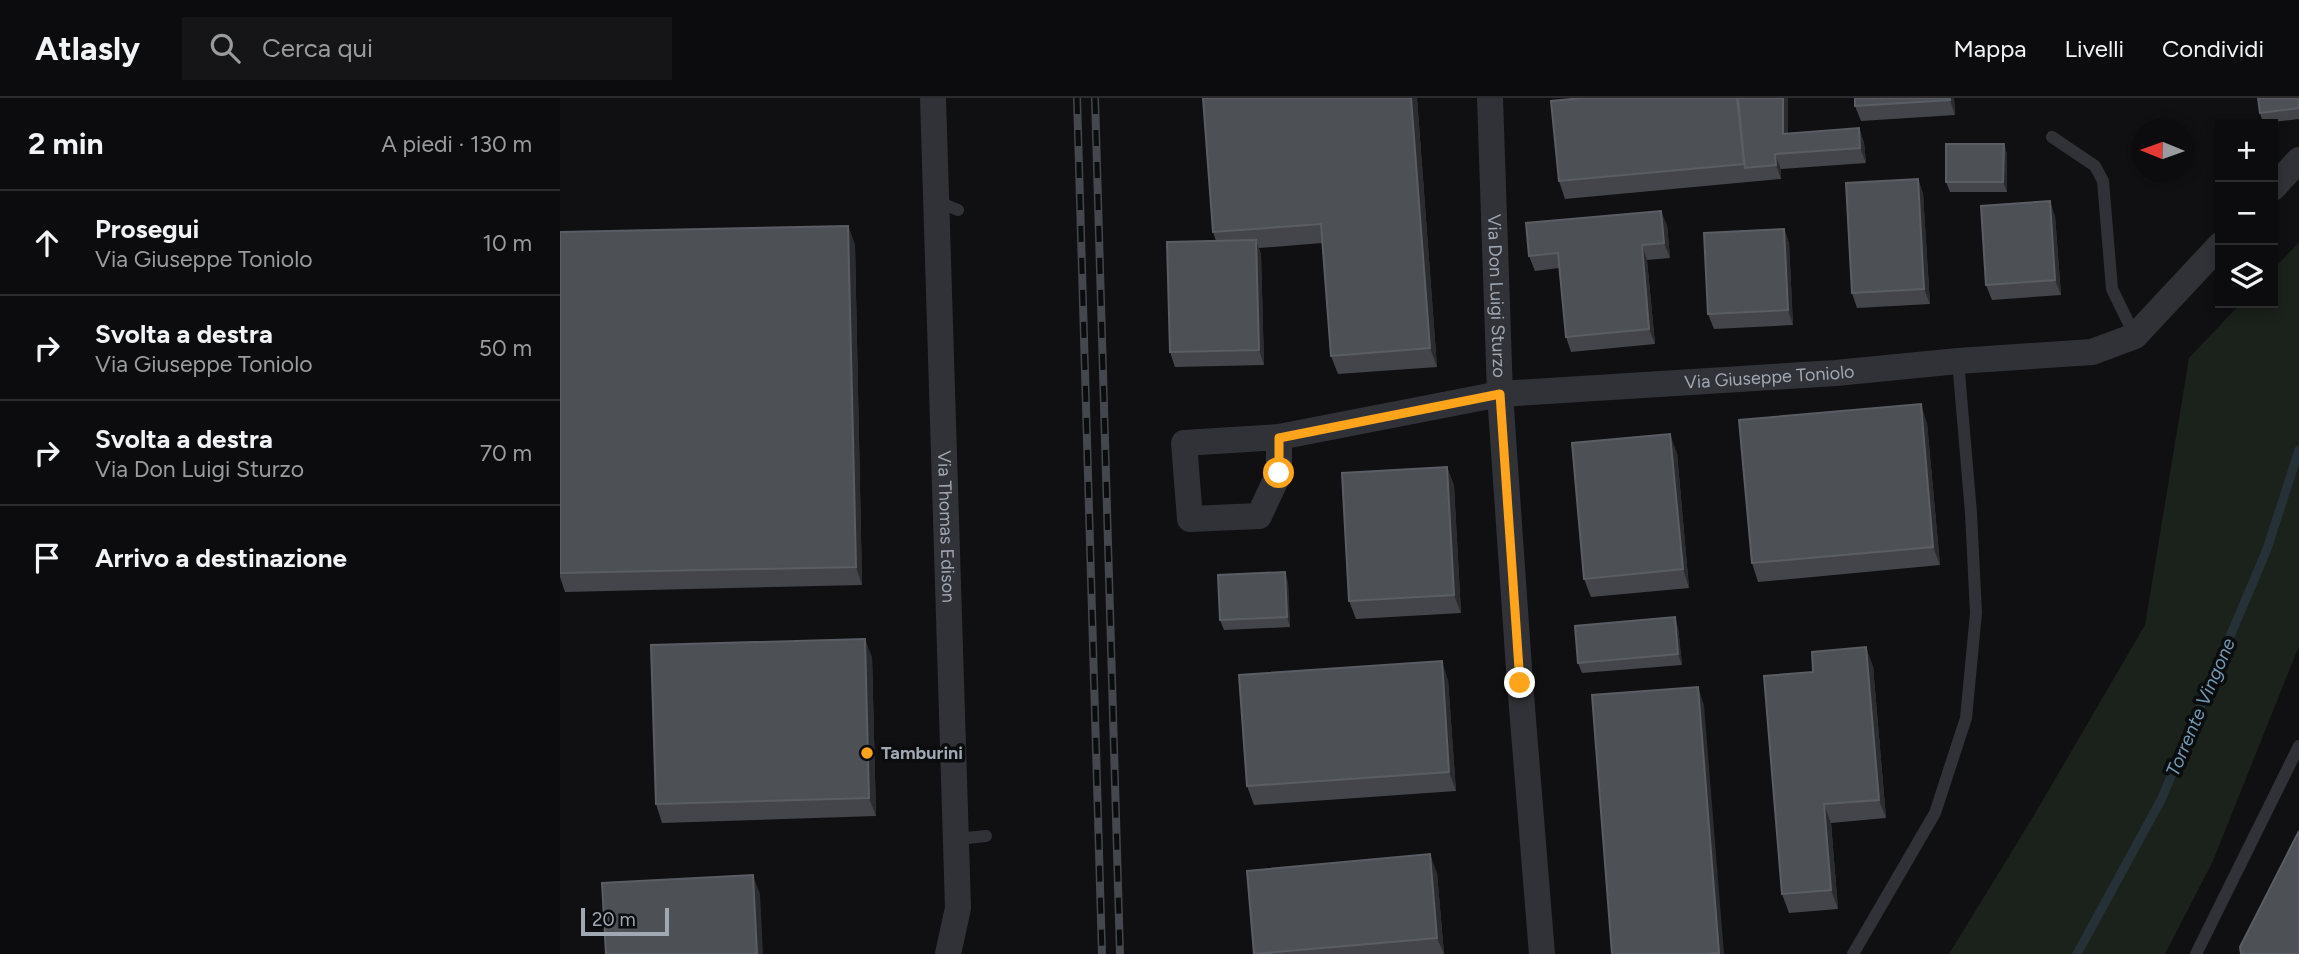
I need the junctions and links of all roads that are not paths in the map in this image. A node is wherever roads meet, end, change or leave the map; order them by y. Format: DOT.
graph roads {
  1 [pos="933,98"];
  2 [pos="1490,98"];
  3 [pos="2052,137"];
  4 [pos="2299,160"];
  5 [pos="2278,183"];
  6 [pos="2219,245"];
  7 [pos="2135,336"];
  8 [pos="1958,361"];
  9 [pos="1500,394"];
  10 [pos="1279,438"];
  11 [pos="2299,746"];
  12 [pos="986,836"];
  13 [pos="956,839"];
  14 [pos="948,954"];
  15 [pos="1542,954"];
  16 [pos="1853,954"];
  17 [pos="2196,954"];
  1 -- 13 [label="street, Via Thomas Edison"];
  2 -- 9 [label="street, Via Don Luigi Sturzo"];
  3 -- 7 [label="lane"];
  4 -- 5 [label="street"];
  6 -- 7 [label="street, Via Giuseppe Toniolo"];
  7 -- 8 [label="street, Via Giuseppe Toniolo"];
  8 -- 9 [label="street, Via Giuseppe Toniolo"];
  8 -- 16 [label="lane"];
  9 -- 10 [label="street, Via Giuseppe Toniolo"];
  9 -- 15 [label="street, Via Don Luigi Sturzo"];
  11 -- 17 [label="lane"];
  12 -- 13 [label="lane"];
  13 -- 14 [label="street, Via Thomas Edison"];
}
